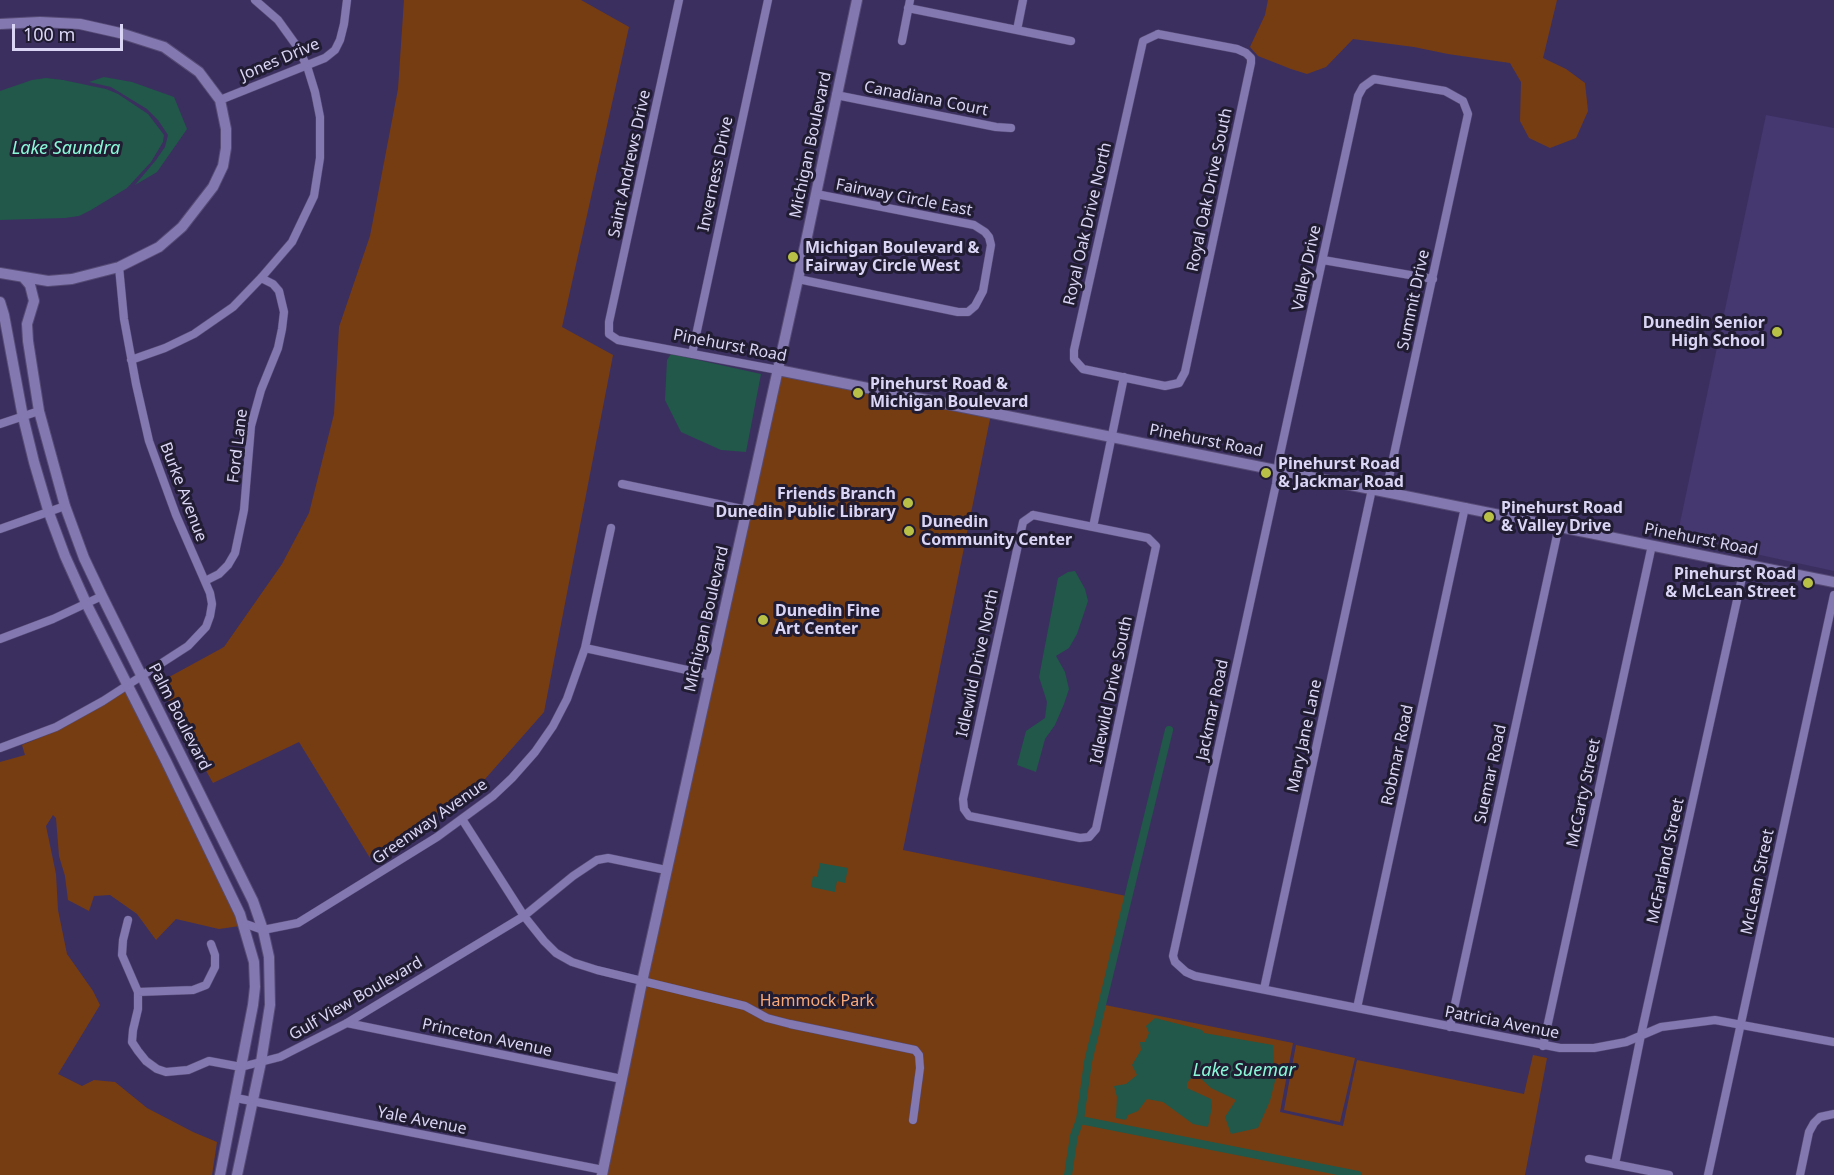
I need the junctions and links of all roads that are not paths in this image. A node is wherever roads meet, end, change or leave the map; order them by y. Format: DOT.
graph roads {
  1 [pos="255,0"];
  2 [pos="347,0"];
  3 [pos="679,0"];
  4 [pos="768,0"];
  5 [pos="857,0"];
  6 [pos="1023,0"];
  7 [pos="909,4"];
  8 [pos="0,24"];
  9 [pos="1017,30"];
  10 [pos="1071,40"];
  11 [pos="1143,40"];
  12 [pos="902,41"];
  13 [pos="307,66"];
  14 [pos="1374,79"];
  15 [pos="836,95"];
  16 [pos="220,100"];
  17 [pos="1011,128"];
  18 [pos="816,194"];
  19 [pos="1323,260"];
  20 [pos="119,267"];
  21 [pos="0,273"];
  22 [pos="24,278"];
  23 [pos="261,278"];
  24 [pos="798,279"];
  25 [pos="1433,279"];
  26 [pos="48,280"];
  27 [pos="34,301"];
  28 [pos="0,302"];
  29 [pos="2,315"];
  30 [pos="609,334"];
  31 [pos="692,354"];
  32 [pos="131,360"];
  33 [pos="778,370"];
  34 [pos="1124,377"];
  35 [pos="39,411"];
  36 [pos="23,417"];
  37 [pos="0,424"];
  38 [pos="1111,438"];
  39 [pos="1278,470"];
  40 [pos="622,484"];
  41 [pos="1372,489"];
  42 [pos="1386,492"];
  43 [pos="65,506"];
  44 [pos="1465,507"];
  45 [pos="747,510"];
  46 [pos="49,513"];
  47 [pos="1559,526"];
  48 [pos="1093,527"];
  49 [pos="611,528"];
  50 [pos="0,529"];
  51 [pos="1652,545"];
  52 [pos="1745,564"];
  53 [pos="205,581"];
  54 [pos="1834,582"];
  55 [pos="1834,595"];
  56 [pos="102,596"];
  57 [pos="87,604"];
  58 [pos="0,639"];
  59 [pos="585,648"];
  60 [pos="710,675"];
  61 [pos="141,676"];
  62 [pos="128,685"];
  63 [pos="0,748"];
  64 [pos="181,753"];
  65 [pos="166,761"];
  66 [pos="462,819"];
  67 [pos="1089,837"];
  68 [pos="666,870"];
  69 [pos="524,916"];
  70 [pos="128,920"];
  71 [pos="243,923"];
  72 [pos="264,930"];
  73 [pos="211,944"];
  74 [pos="1173,956"];
  75 [pos="642,982"];
  76 [pos="1264,989"];
  77 [pos="138,992"];
  78 [pos="1357,1008"];
  79 [pos="347,1023"];
  80 [pos="1741,1024"];
  81 [pos="1450,1027"];
  82 [pos="1641,1035"];
  83 [pos="1834,1042"];
  84 [pos="1543,1046"];
  85 [pos="261,1062"];
  86 [pos="241,1067"];
  87 [pos="622,1079"];
  88 [pos="236,1098"];
  89 [pos="252,1101"];
  90 [pos="1834,1114"];
  91 [pos="913,1120"];
  92 [pos="1589,1159"];
  93 [pos="1616,1164"];
  94 [pos="602,1173"];
  95 [pos="220,1175"];
  96 [pos="237,1175"];
  97 [pos="1669,1175"];
  98 [pos="1708,1175"];
  99 [pos="1800,1175"];
  1 -- 13 [label="street"];
  2 -- 13 [label="street, Jones Drive"];
  3 -- 30 [label="street, Saint Andrews Drive"];
  4 -- 31 [label="street, Inverness Drive"];
  5 -- 15 [label="street, Michigan Boulevard"];
  6 -- 9 [label="street"];
  7 -- 9 [label="street"];
  7 -- 12 [label="street"];
  8 -- 16 [label="street"];
  9 -- 10 [label="street"];
  11 -- 34 [label="street, Royal Oak Drive North"];
  11 -- 34 [label="street, Royal Oak Drive South"];
  13 -- 16 [label="street, Jones Drive"];
  13 -- 23 [label="street"];
  14 -- 19 [label="street, Valley Drive"];
  14 -- 25 [label="street, Summit Drive"];
  15 -- 17 [label="street, Canadiana Court"];
  15 -- 18 [label="street, Michigan Boulevard"];
  16 -- 20 [label="street"];
  18 -- 24 [label="street, Michigan Boulevard"];
  18 -- 24 [label="street, Fairway Circle East"];
  19 -- 25 [label="street"];
  19 -- 39 [label="street, Valley Drive"];
  20 -- 26 [label="street"];
  20 -- 32 [label="street, Burke Avenue"];
  21 -- 22 [label="street"];
  22 -- 26 [label="street"];
  22 -- 27 [label="street"];
  23 -- 32 [label="street"];
  23 -- 53 [label="street, Ford Lane"];
  24 -- 33 [label="street, Michigan Boulevard"];
  25 -- 42 [label="street, Summit Drive"];
  26 -- 27 [label="street"];
  27 -- 35 [label="street, Palm Boulevard"];
  28 -- 29 [label="street, Palm Boulevard"];
  29 -- 36 [label="street, Palm Boulevard"];
  30 -- 31 [label="street, Pinehurst Road"];
  31 -- 33 [label="street, Pinehurst Road"];
  32 -- 53 [label="street, Burke Avenue"];
  33 -- 38 [label="street, Pinehurst Road"];
  33 -- 45 [label="street, Michigan Boulevard"];
  34 -- 38 [label="street"];
  35 -- 36 [label="street"];
  35 -- 43 [label="street, Palm Boulevard"];
  36 -- 37 [label="street"];
  36 -- 46 [label="street, Palm Boulevard"];
  38 -- 39 [label="street, Pinehurst Road"];
  38 -- 48 [label="street"];
  39 -- 41 [label="street, Pinehurst Road"];
  39 -- 74 [label="street, Jackmar Road"];
  40 -- 45 [label="street"];
  41 -- 42 [label="street, Pinehurst Road"];
  41 -- 76 [label="street, Mary Jane Lane"];
  42 -- 44 [label="street, Pinehurst Road"];
  43 -- 46 [label="street"];
  43 -- 56 [label="street, Palm Boulevard"];
  44 -- 47 [label="street, Pinehurst Road"];
  44 -- 78 [label="street, Robmar Road"];
  45 -- 60 [label="street, Michigan Boulevard"];
  46 -- 50 [label="street"];
  46 -- 57 [label="street, Palm Boulevard"];
  47 -- 51 [label="street, Pinehurst Road"];
  47 -- 81 [label="street, Suemar Road"];
  48 -- 67 [label="street, Idlewild Drive South"];
  48 -- 67 [label="street, Idlewild Drive North"];
  49 -- 59 [label="street, Greenway Avenue"];
  51 -- 52 [label="street, Pinehurst Road"];
  51 -- 84 [label="street, McCarty Street"];
  52 -- 54 [label="street, Pinehurst Road"];
  52 -- 82 [label="street, McFarland Street"];
  53 -- 61 [label="street, Burke Avenue"];
  55 -- 80 [label="street, McLean Street"];
  56 -- 57 [label="street"];
  56 -- 61 [label="street, Palm Boulevard"];
  57 -- 58 [label="street"];
  57 -- 62 [label="street, Palm Boulevard"];
  59 -- 60 [label="street"];
  59 -- 66 [label="street, Greenway Avenue"];
  60 -- 68 [label="street, Michigan Boulevard"];
  61 -- 62 [label="street, Burke Avenue"];
  61 -- 64 [label="street, Palm Boulevard"];
  62 -- 63 [label="street, Burke Avenue"];
  62 -- 65 [label="street, Palm Boulevard"];
  64 -- 65 [label="street"];
  64 -- 72 [label="street, Palm Boulevard"];
  65 -- 71 [label="street, Palm Boulevard"];
  66 -- 69 [label="street"];
  66 -- 72 [label="street, Greenway Avenue"];
  68 -- 69 [label="street, Gulf View Boulevard"];
  68 -- 75 [label="street, Michigan Boulevard"];
  69 -- 75 [label="street"];
  69 -- 79 [label="street, Gulf View Boulevard"];
  70 -- 77 [label="street, Gulf View Boulevard"];
  71 -- 72 [label="street"];
  71 -- 86 [label="street, Palm Boulevard"];
  72 -- 85 [label="street, Palm Boulevard"];
  73 -- 77 [label="street"];
  74 -- 76 [label="street, Patricia Avenue"];
  75 -- 87 [label="street, Michigan Boulevard"];
  75 -- 91 [label="street"];
  76 -- 78 [label="street, Patricia Avenue"];
  77 -- 86 [label="street, Gulf View Boulevard"];
  78 -- 81 [label="street, Patricia Avenue"];
  79 -- 85 [label="street, Gulf View Boulevard"];
  79 -- 87 [label="street, Princeton Avenue"];
  80 -- 82 [label="street, Patricia Avenue"];
  80 -- 83 [label="street, Patricia Avenue"];
  80 -- 98 [label="street, McLean Street"];
  81 -- 84 [label="street, Patricia Avenue"];
  82 -- 84 [label="street, Patricia Avenue"];
  82 -- 93 [label="street, McFarland Street"];
  85 -- 86 [label="street, Gulf View Boulevard"];
  85 -- 89 [label="street, Palm Boulevard"];
  86 -- 88 [label="street, Palm Boulevard"];
  87 -- 94 [label="street, Michigan Boulevard"];
  88 -- 89 [label="street, Yale Avenue"];
  88 -- 95 [label="street, Palm Boulevard"];
  89 -- 94 [label="street, Yale Avenue"];
  89 -- 96 [label="street, Palm Boulevard"];
  90 -- 99 [label="street"];
  92 -- 93 [label="street"];
  93 -- 97 [label="street"];
}
